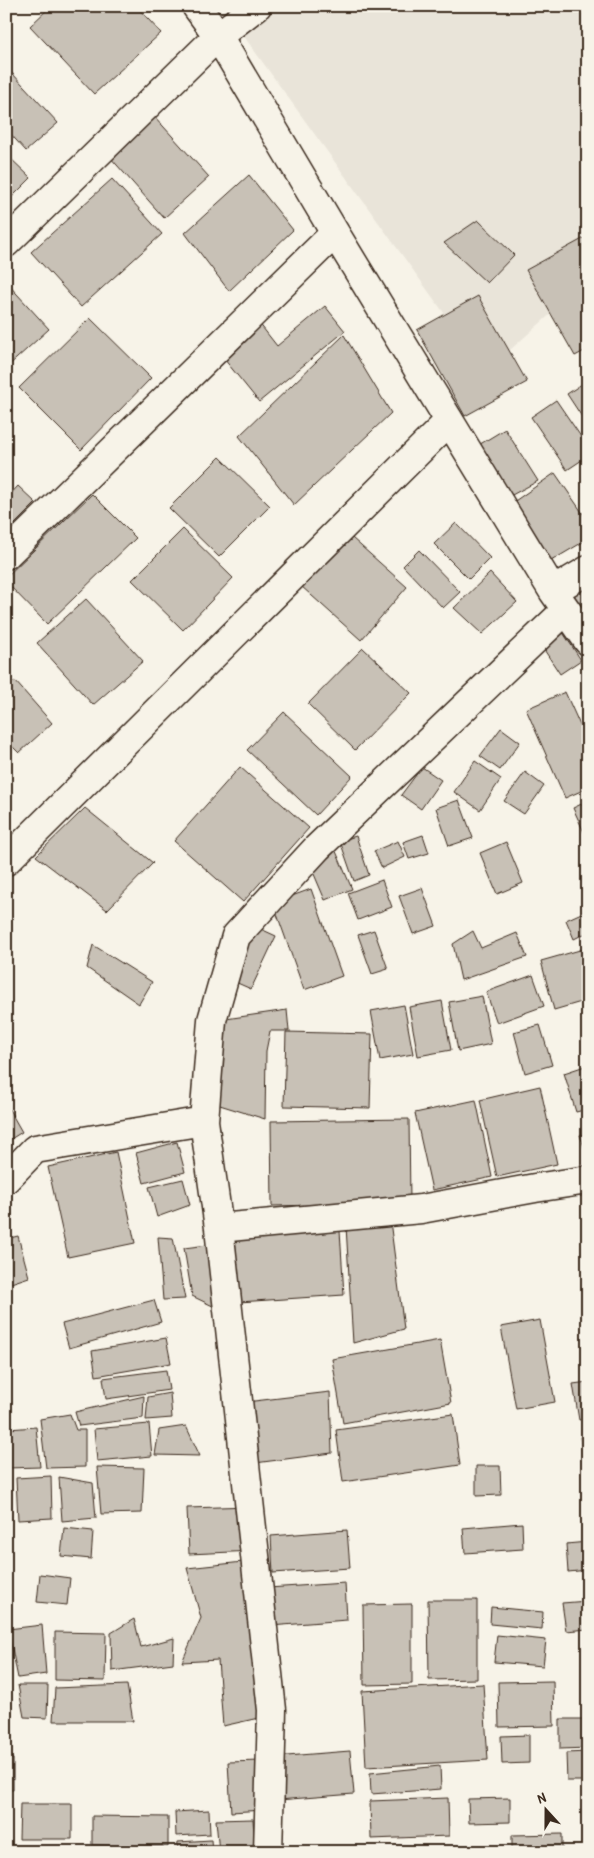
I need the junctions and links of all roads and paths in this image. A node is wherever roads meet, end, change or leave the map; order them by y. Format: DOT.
graph roads {
  1 [pos="196,6"];
  2 [pos="257,6"];
  3 [pos="218,36"];
  4 [pos="335,233"];
  5 [pos="6,243"];
  6 [pos="449,421"];
  7 [pos="6,555"];
  8 [pos="588,570"];
  9 [pos="560,601"];
  10 [pos="588,641"];
  11 [pos="6,861"];
  12 [pos="204,1121"];
  13 [pos="6,1179"];
  14 [pos="588,1180"];
  15 [pos="220,1228"];
  16 [pos="268,1852"];
  1 -- 3 [label="street"];
  2 -- 3 [label="street"];
  3 -- 4 [label="street"];
  3 -- 5 [label="street"];
  4 -- 6 [label="street"];
  4 -- 7 [label="street"];
  6 -- 9 [label="street"];
  6 -- 11 [label="street"];
  8 -- 9 [label="street"];
  9 -- 10 [label="street"];
  9 -- 12 [label="street"];
  12 -- 13 [label="street"];
  12 -- 15 [label="street"];
  14 -- 15 [label="street"];
  15 -- 16 [label="street"];
}
